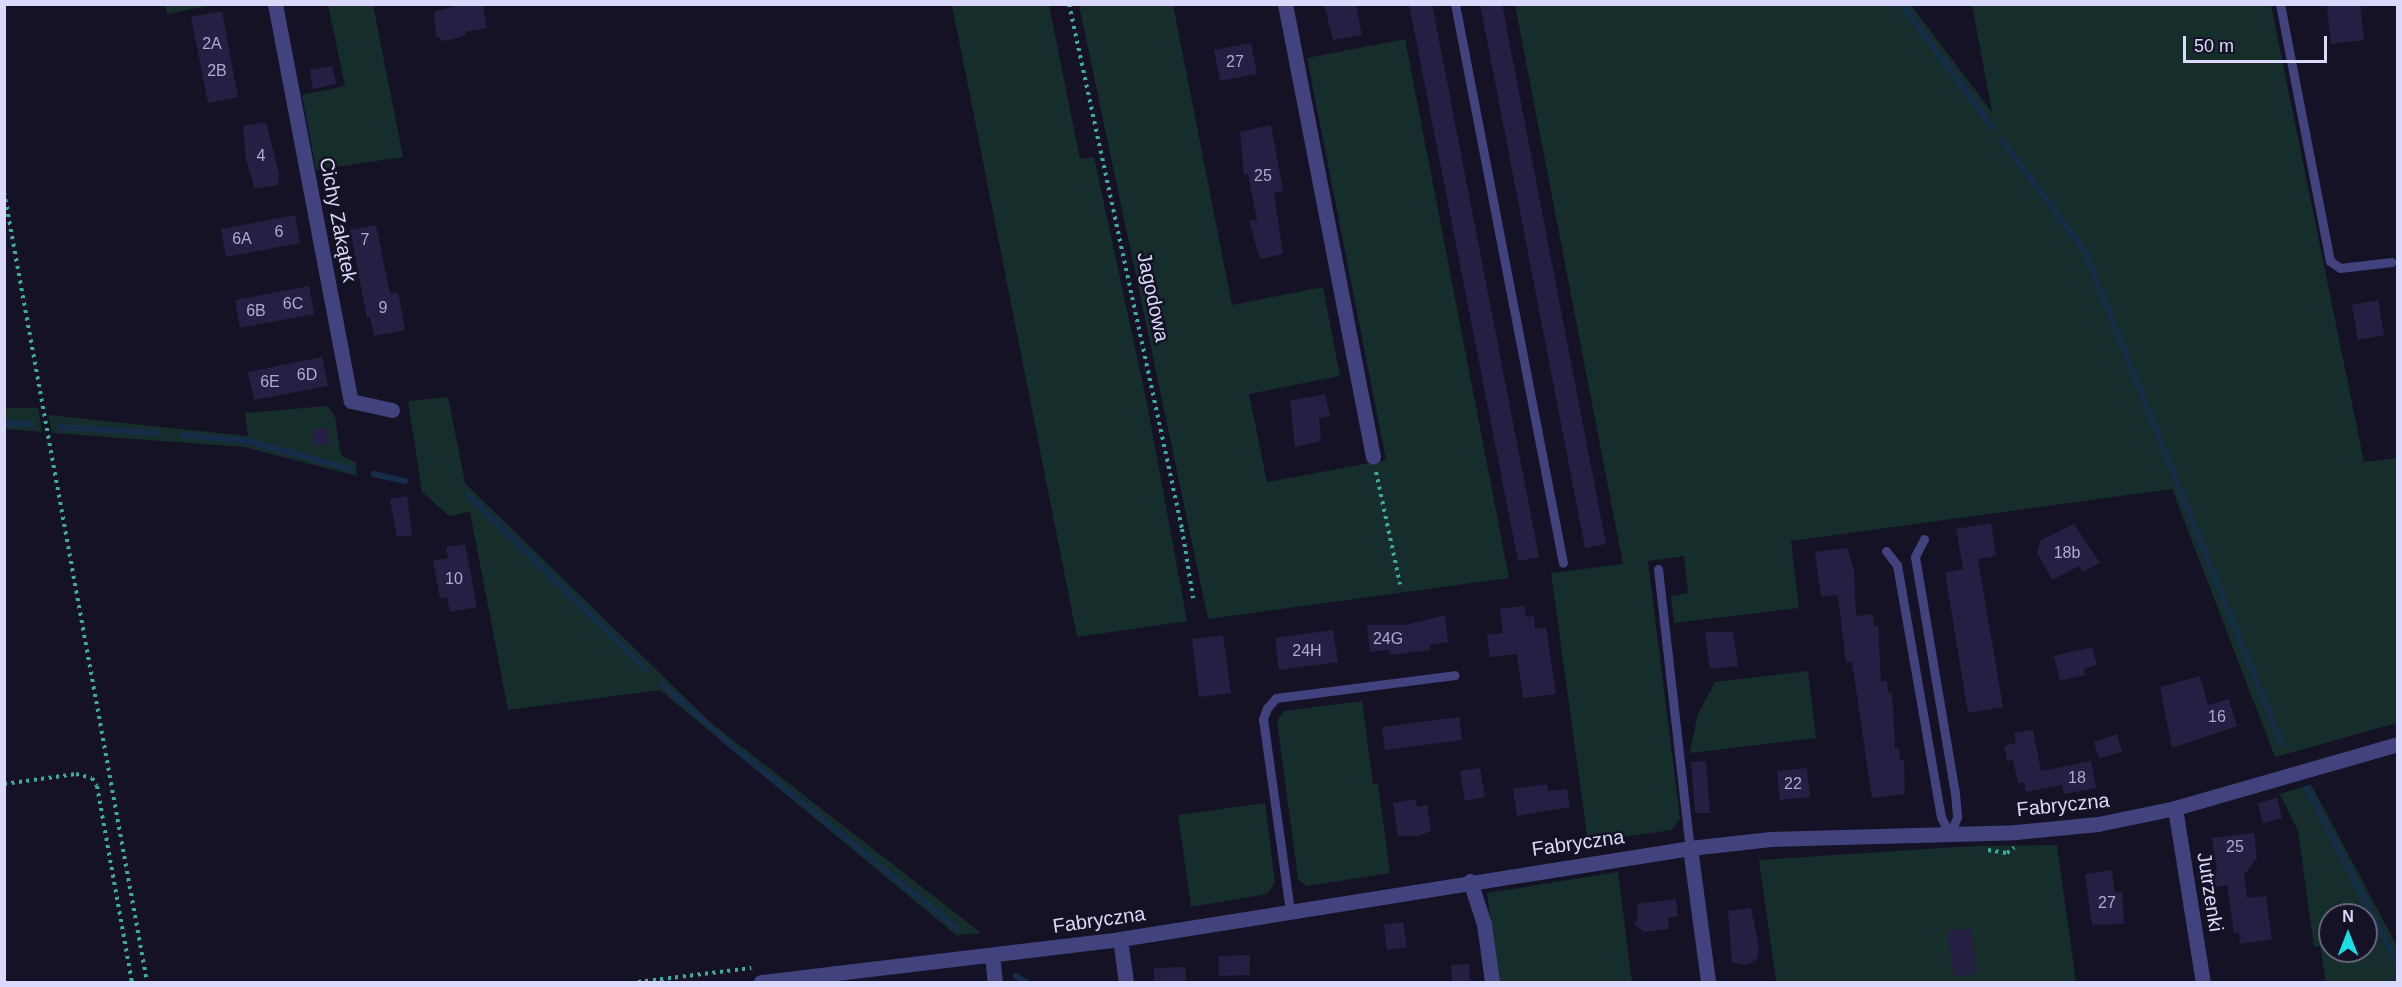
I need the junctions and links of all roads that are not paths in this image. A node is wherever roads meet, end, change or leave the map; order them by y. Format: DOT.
graph roads {
  1 [pos="275,4"];
  2 [pos="1285,4"];
  3 [pos="1455,4"];
  4 [pos="2280,4"];
  5 [pos="2392,262"];
  6 [pos="392,410"];
  7 [pos="1373,457"];
  8 [pos="1924,539"];
  9 [pos="1887,551"];
  10 [pos="1563,563"];
  11 [pos="1658,569"];
  12 [pos="1455,675"];
  13 [pos="2397,744"];
  14 [pos="2175,808"];
  15 [pos="1950,835"];
  16 [pos="1690,848"];
  17 [pos="1470,880"];
  18 [pos="1290,911"];
  19 [pos="1120,939"];
  20 [pos="992,955"];
  21 [pos="761,982"];
  22 [pos="995,982"];
  23 [pos="1126,982"];
  24 [pos="1491,982"];
  25 [pos="1708,982"];
  26 [pos="2203,982"];
  1 -- 6 [label="street, Cichy Zakątek"];
  2 -- 7 [label="street"];
  3 -- 10 [label="lane"];
  4 -- 5 [label="lane"];
  8 -- 15 [label="lane"];
  9 -- 15 [label="lane"];
  11 -- 16 [label="lane"];
  12 -- 18 [label="lane"];
  13 -- 14 [label="street, Fabryczna"];
  14 -- 15 [label="street, Fabryczna"];
  14 -- 26 [label="street, Jutrzenki"];
  15 -- 16 [label="street, Fabryczna"];
  16 -- 17 [label="street, Fabryczna"];
  16 -- 25 [label="street"];
  17 -- 18 [label="street, Fabryczna"];
  17 -- 24 [label="street"];
  18 -- 19 [label="street, Fabryczna"];
  19 -- 20 [label="street, Fabryczna"];
  19 -- 23 [label="street"];
  20 -- 21 [label="street, Fabryczna"];
  20 -- 22 [label="street"];
}
